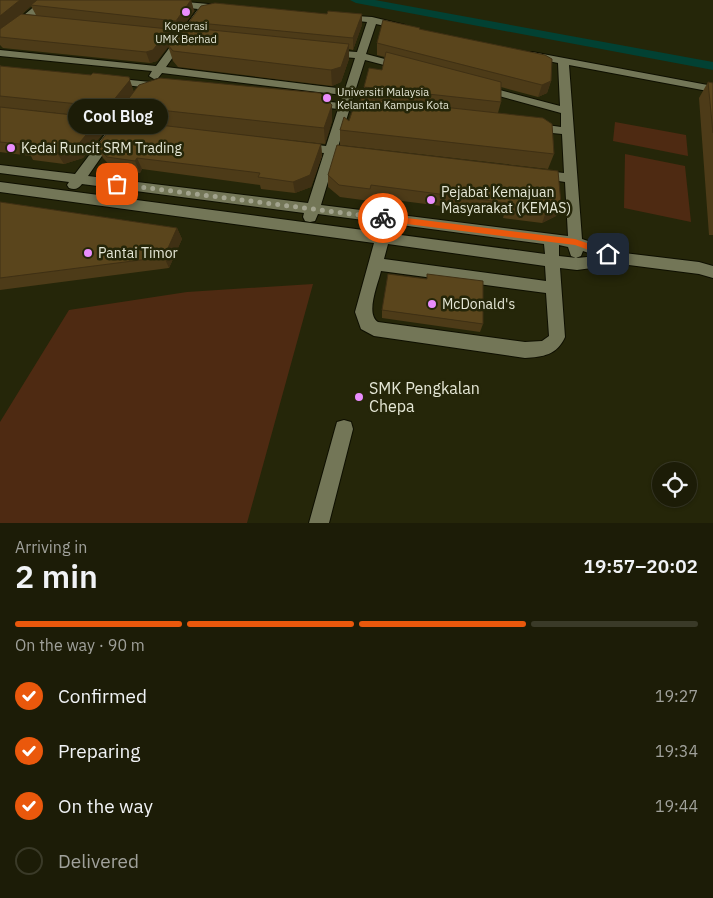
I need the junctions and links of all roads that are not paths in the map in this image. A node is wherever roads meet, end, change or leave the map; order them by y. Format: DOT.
graph roads {
  1 [pos="48,0"];
  2 [pos="167,3"];
  3 [pos="205,6"];
  4 [pos="234,9"];
  5 [pos="332,16"];
  6 [pos="24,20"];
  7 [pos="372,20"];
  8 [pos="44,22"];
  9 [pos="411,29"];
  10 [pos="0,40"];
  11 [pos="315,51"];
  12 [pos="518,52"];
  13 [pos="0,53"];
  14 [pos="362,56"];
  15 [pos="562,61"];
  16 [pos="158,69"];
  17 [pos="418,71"];
  18 [pos="179,72"];
  19 [pos="98,79"];
  20 [pos="148,85"];
  21 [pos="473,86"];
  22 [pos="713,89"];
  23 [pos="350,93"];
  24 [pos="296,102"];
  25 [pos="346,107"];
  26 [pos="384,111"];
  27 [pos="566,111"];
  28 [pos="68,120"];
  29 [pos="117,126"];
  30 [pos="519,126"];
  31 [pos="146,130"];
  32 [pos="568,131"];
  33 [pos="293,146"];
  34 [pos="332,150"];
  35 [pos="370,155"];
  36 [pos="0,169"];
  37 [pos="523,172"];
  38 [pos="571,178"];
  39 [pos="78,179"];
  40 [pos="0,188"];
  41 [pos="66,196"];
  42 [pos="313,209"];
  43 [pos="307,228"];
  44 [pos="382,238"];
  45 [pos="551,239"];
  46 [pos="575,242"];
  47 [pos="624,259"];
  48 [pos="552,261"];
  49 [pos="376,264"];
  50 [pos="577,264"];
  51 [pos="713,272"];
  52 [pos="554,288"];
  53 [pos="344,429"];
  54 [pos="319,523"];
  1 -- 6 [label="street"];
  2 -- 3 [label="street"];
  3 -- 4 [label="street"];
  3 -- 16 [label="street"];
  5 -- 7 [label="street"];
  6 -- 8 [label="street"];
  6 -- 10 [label="street"];
  7 -- 9 [label="street"];
  7 -- 14 [label="street"];
  11 -- 14 [label="street"];
  12 -- 15 [label="street"];
  13 -- 16 [label="street"];
  14 -- 17 [label="street"];
  14 -- 23 [label="street"];
  15 -- 22 [label="street"];
  15 -- 27 [label="street"];
  16 -- 18 [label="street"];
  16 -- 20 [label="street"];
  18 -- 20 [label="street"];
  18 -- 23 [label="street"];
  19 -- 20 [label="street"];
  20 -- 29 [label="street"];
  21 -- 27 [label="street"];
  23 -- 25 [label="street"];
  24 -- 25 [label="street"];
  25 -- 26 [label="street"];
  25 -- 34 [label="street"];
  27 -- 32 [label="street"];
  28 -- 29 [label="street"];
  29 -- 31 [label="street"];
  29 -- 39 [label="street"];
  30 -- 32 [label="street"];
  32 -- 38 [label="street"];
  33 -- 34 [label="street"];
  34 -- 35 [label="street"];
  34 -- 42 [label="street"];
  36 -- 39 [label="street"];
  37 -- 38 [label="street"];
  38 -- 46 [label="street"];
  39 -- 41 [label="street"];
  39 -- 42 [label="street"];
  40 -- 41 [label="street"];
  41 -- 43 [label="street"];
  42 -- 43 [label="street"];
  42 -- 45 [label="street"];
  43 -- 44 [label="street"];
  44 -- 48 [label="street"];
  44 -- 49 [label="street"];
  45 -- 46 [label="street"];
  45 -- 48 [label="street"];
  46 -- 47 [label="street"];
  46 -- 50 [label="street"];
  47 -- 50 [label="street"];
  47 -- 51 [label="street"];
  48 -- 50 [label="street"];
  48 -- 52 [label="street"];
  49 -- 52 [label="street"];
  49 -- 52 [label="street"];
  53 -- 54 [label="street"];
}
